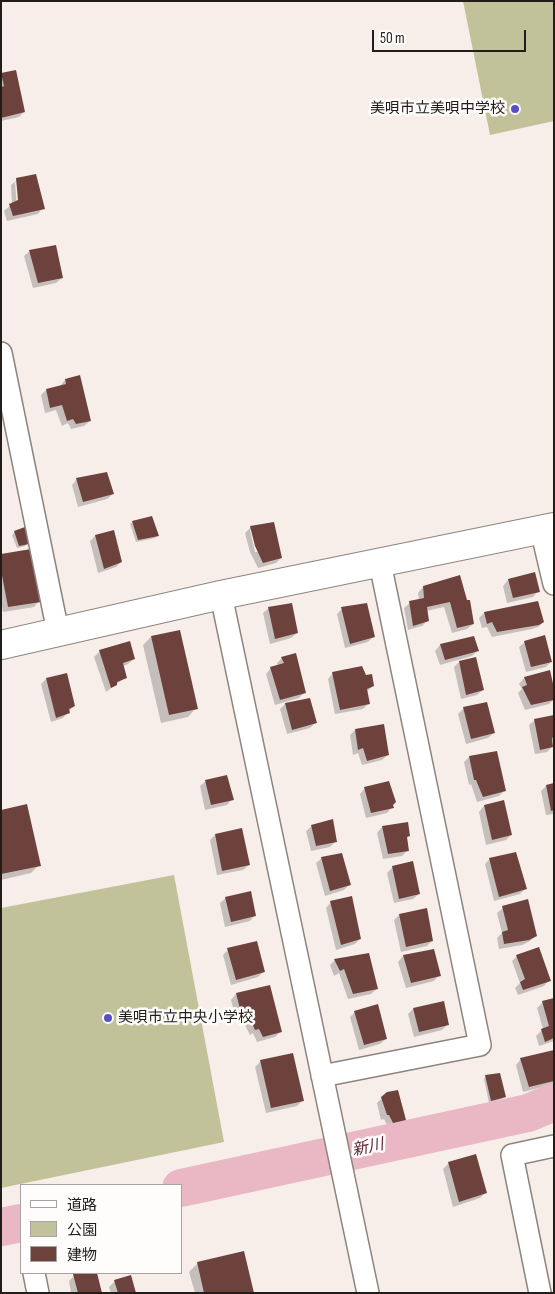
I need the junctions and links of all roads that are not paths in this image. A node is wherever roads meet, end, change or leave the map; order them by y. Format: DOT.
graph roads {
  1 [pos="1,353"];
  2 [pos="548,528"];
  3 [pos="380,562"];
  4 [pos="554,584"];
  5 [pos="221,595"];
  6 [pos="58,632"];
  7 [pos="1,645"];
  8 [pos="322,1076"];
  9 [pos="554,1146"];
  10 [pos="34,1274"];
  11 [pos="38,1293"];
  12 [pos="368,1293"];
  13 [pos="540,1293"];
  1 -- 6 [label="street"];
  2 -- 3 [label="street"];
  2 -- 4 [label="street"];
  3 -- 5 [label="street"];
  3 -- 8 [label="street"];
  5 -- 6 [label="street"];
  5 -- 8 [label="street"];
  6 -- 7 [label="street"];
  8 -- 12 [label="street"];
  9 -- 13 [label="street"];
  10 -- 11 [label="street"];
}
